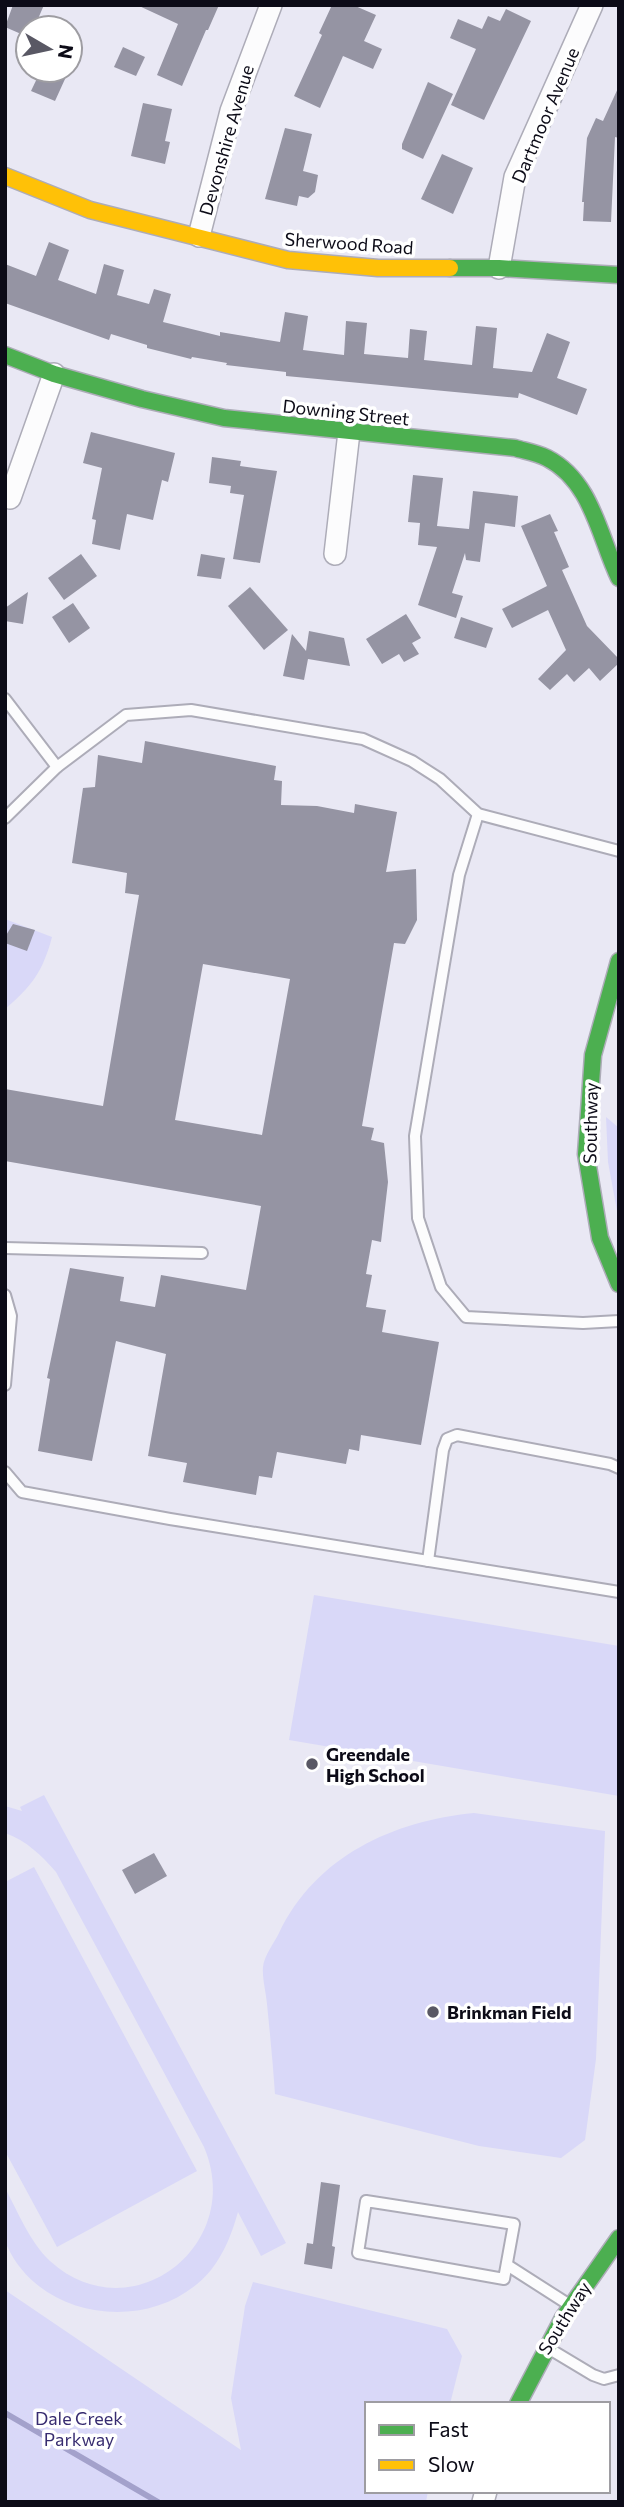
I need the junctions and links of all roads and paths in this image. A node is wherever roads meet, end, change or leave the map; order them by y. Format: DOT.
graph roads {
  1 [pos="271,5"];
  2 [pos="592,5"];
  3 [pos="5,176"];
  4 [pos="199,236"];
  5 [pos="499,268"];
  6 [pos="619,275"];
  7 [pos="5,355"];
  8 [pos="54,374"];
  9 [pos="349,432"];
  10 [pos="10,498"];
  11 [pos="335,554"];
  12 [pos="619,578"];
  13 [pos="5,699"];
  14 [pos="57,767"];
  15 [pos="478,814"];
  16 [pos="5,818"];
  17 [pos="619,851"];
  18 [pos="617,969"];
  19 [pos="5,1248"];
  20 [pos="202,1253"];
  21 [pos="619,1284"];
  22 [pos="5,1295"];
  23 [pos="619,1321"];
  24 [pos="5,1385"];
  25 [pos="619,1468"];
  26 [pos="5,1472"];
  27 [pos="428,1561"];
  28 [pos="619,1592"];
  29 [pos="619,2238"];
  30 [pos="507,2265"];
  31 [pos="570,2305"];
  32 [pos="546,2346"];
  33 [pos="619,2375"];
  34 [pos="519,2402"];
  1 -- 4 [label="street, Devonshire Avenue"];
  2 -- 5 [label="street, Dartmoor Avenue"];
  3 -- 4 [label="street, Sherwood Road"];
  4 -- 5 [label="street, Sherwood Road"];
  5 -- 6 [label="street, Sherwood Road"];
  7 -- 8 [label="street, Downing Street"];
  8 -- 9 [label="street, Downing Street"];
  8 -- 10 [label="street"];
  9 -- 11 [label="street"];
  9 -- 12 [label="street, Downing Street"];
  13 -- 14 [label="lane"];
  14 -- 15 [label="lane"];
  14 -- 16 [label="lane"];
  15 -- 17 [label="lane"];
  15 -- 23 [label="lane"];
  18 -- 21 [label="street, Southway"];
  19 -- 20 [label="lane"];
  22 -- 24 [label="lane"];
  25 -- 27 [label="lane"];
  26 -- 27 [label="lane"];
  27 -- 28 [label="lane"];
  29 -- 31 [label="street, Southway"];
  30 -- 30 [label="lane"];
  30 -- 31 [label="lane"];
  31 -- 32 [label="street, Southway"];
  32 -- 33 [label="lane"];
  32 -- 34 [label="street, Southway"];
}
